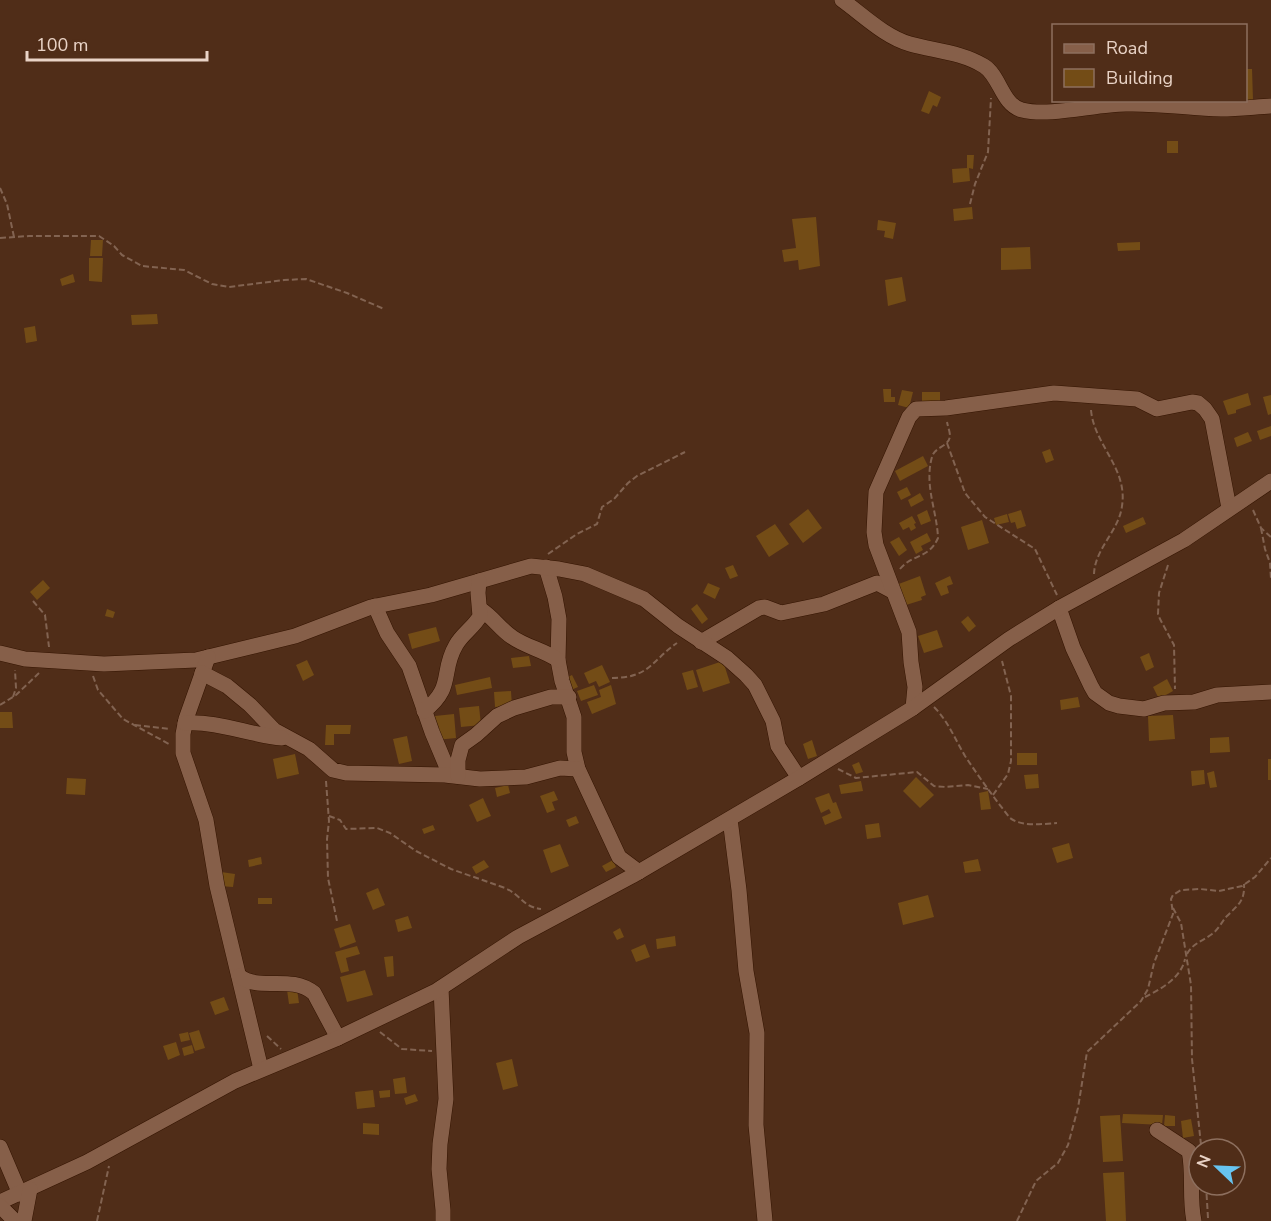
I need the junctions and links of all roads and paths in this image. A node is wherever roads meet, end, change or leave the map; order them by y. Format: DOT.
graph roads {
  1 [pos="842,0"];
  2 [pos="992,74"];
  3 [pos="1271,106"];
  4 [pos="0,188"];
  5 [pos="970,204"];
  6 [pos="14,237"];
  7 [pos="0,238"];
  8 [pos="384,309"];
  9 [pos="1092,396"];
  10 [pos="955,406"];
  11 [pos="947,443"];
  12 [pos="686,452"];
  13 [pos="1271,481"];
  14 [pos="1248,496"];
  15 [pos="1229,508"];
  16 [pos="1262,528"];
  17 [pos="1271,537"];
  18 [pos="1174,545"];
  19 [pos="539,567"];
  20 [pos="1271,579"];
  21 [pos="479,581"];
  22 [pos="891,586"];
  23 [pos="1096,588"];
  24 [pos="33,601"];
  25 [pos="375,606"];
  26 [pos="1060,607"];
  27 [pos="480,609"];
  28 [pos="698,640"];
  29 [pos="998,647"];
  30 [pos="6,654"];
  31 [pos="208,657"];
  32 [pos="558,660"];
  33 [pos="49,661"];
  34 [pos="86,663"];
  35 [pos="202,673"];
  36 [pos="612,678"];
  37 [pos="1271,692"];
  38 [pos="14,697"];
  39 [pos="569,697"];
  40 [pos="926,698"];
  41 [pos="1178,702"];
  42 [pos="0,705"];
  43 [pos="913,708"];
  44 [pos="424,711"];
  45 [pos="185,723"];
  46 [pos="132,725"];
  47 [pos="288,739"];
  48 [pos="185,758"];
  49 [pos="825,762"];
  50 [pos="329,767"];
  51 [pos="578,769"];
  52 [pos="454,775"];
  53 [pos="799,778"];
  54 [pos="988,789"];
  55 [pos="993,795"];
  56 [pos="329,816"];
  57 [pos="730,819"];
  58 [pos="1057,823"];
  59 [pos="1271,858"];
  60 [pos="639,872"];
  61 [pos="1245,884"];
  62 [pos="1173,908"];
  63 [pos="544,909"];
  64 [pos="337,921"];
  65 [pos="1186,956"];
  66 [pos="239,976"];
  67 [pos="441,988"];
  68 [pos="1143,999"];
  69 [pos="369,1022"];
  70 [pos="251,1023"];
  71 [pos="338,1038"];
  72 [pos="444,1053"];
  73 [pos="290,1058"];
  74 [pos="261,1069"];
  75 [pos="1157,1130"];
  76 [pos="1201,1137"];
  77 [pos="0,1147"];
  78 [pos="111,1148"];
  79 [pos="25,1192"];
  80 [pos="1207,1197"];
  81 [pos="0,1204"];
  82 [pos="15,1221"];
  83 [pos="24,1221"];
  84 [pos="97,1221"];
  85 [pos="443,1221"];
  86 [pos="765,1221"];
  87 [pos="1017,1221"];
  88 [pos="1194,1221"];
  89 [pos="1208,1221"];
  1 -- 2 [label="street"];
  2 -- 3 [label="street"];
  2 -- 5 [label="path"];
  4 -- 6 [label="path"];
  6 -- 7 [label="path"];
  6 -- 8 [label="path"];
  9 -- 10 [label="street"];
  9 -- 15 [label="street"];
  9 -- 23 [label="path"];
  10 -- 11 [label="path"];
  10 -- 22 [label="street"];
  11 -- 22 [label="path"];
  11 -- 26 [label="path"];
  12 -- 19 [label="path"];
  13 -- 14 [label="street"];
  14 -- 15 [label="street"];
  14 -- 16 [label="path"];
  15 -- 18 [label="street"];
  16 -- 17 [label="path"];
  16 -- 20 [label="path"];
  18 -- 23 [label="street"];
  18 -- 41 [label="path"];
  19 -- 21 [label="street"];
  19 -- 28 [label="street"];
  19 -- 32 [label="street"];
  21 -- 25 [label="street"];
  21 -- 27 [label="street"];
  22 -- 28 [label="street"];
  22 -- 43 [label="street"];
  23 -- 26 [label="street"];
  24 -- 33 [label="path"];
  25 -- 31 [label="street"];
  25 -- 44 [label="street"];
  26 -- 29 [label="street"];
  26 -- 41 [label="street"];
  27 -- 32 [label="street"];
  27 -- 44 [label="street"];
  28 -- 36 [label="path"];
  28 -- 53 [label="street"];
  29 -- 40 [label="street"];
  29 -- 55 [label="path"];
  30 -- 33 [label="street"];
  30 -- 38 [label="path"];
  31 -- 34 [label="street"];
  31 -- 35 [label="street"];
  32 -- 39 [label="street"];
  33 -- 34 [label="street"];
  33 -- 38 [label="path"];
  34 -- 46 [label="path"];
  35 -- 45 [label="street"];
  35 -- 47 [label="street"];
  37 -- 41 [label="street"];
  38 -- 42 [label="path"];
  39 -- 51 [label="street"];
  39 -- 52 [label="street"];
  40 -- 43 [label="street"];
  40 -- 54 [label="path"];
  43 -- 49 [label="street"];
  44 -- 52 [label="street"];
  45 -- 46 [label="path"];
  45 -- 47 [label="street"];
  45 -- 48 [label="street"];
  46 -- 48 [label="path"];
  47 -- 50 [label="street"];
  48 -- 66 [label="street"];
  49 -- 53 [label="street"];
  49 -- 54 [label="path"];
  50 -- 52 [label="street"];
  50 -- 56 [label="path"];
  51 -- 52 [label="street"];
  51 -- 60 [label="street"];
  53 -- 57 [label="street"];
  54 -- 55 [label="path"];
  55 -- 58 [label="path"];
  56 -- 63 [label="path"];
  56 -- 64 [label="path"];
  57 -- 60 [label="street"];
  57 -- 86 [label="street"];
  59 -- 61 [label="path"];
  60 -- 67 [label="street"];
  61 -- 62 [label="path"];
  61 -- 65 [label="path"];
  62 -- 65 [label="path"];
  62 -- 68 [label="path"];
  65 -- 68 [label="path"];
  65 -- 76 [label="path"];
  66 -- 70 [label="street"];
  66 -- 71 [label="street"];
  67 -- 69 [label="street"];
  67 -- 72 [label="street"];
  68 -- 87 [label="path"];
  69 -- 71 [label="street"];
  69 -- 72 [label="path"];
  70 -- 73 [label="path"];
  70 -- 74 [label="street"];
  71 -- 73 [label="street"];
  72 -- 85 [label="street"];
  73 -- 74 [label="street"];
  74 -- 78 [label="street"];
  75 -- 88 [label="street"];
  77 -- 79 [label="street"];
  78 -- 79 [label="street"];
  78 -- 84 [label="path"];
  79 -- 81 [label="street"];
  79 -- 83 [label="street"];
  80 -- 89 [label="path"];
  81 -- 82 [label="street"];
}
